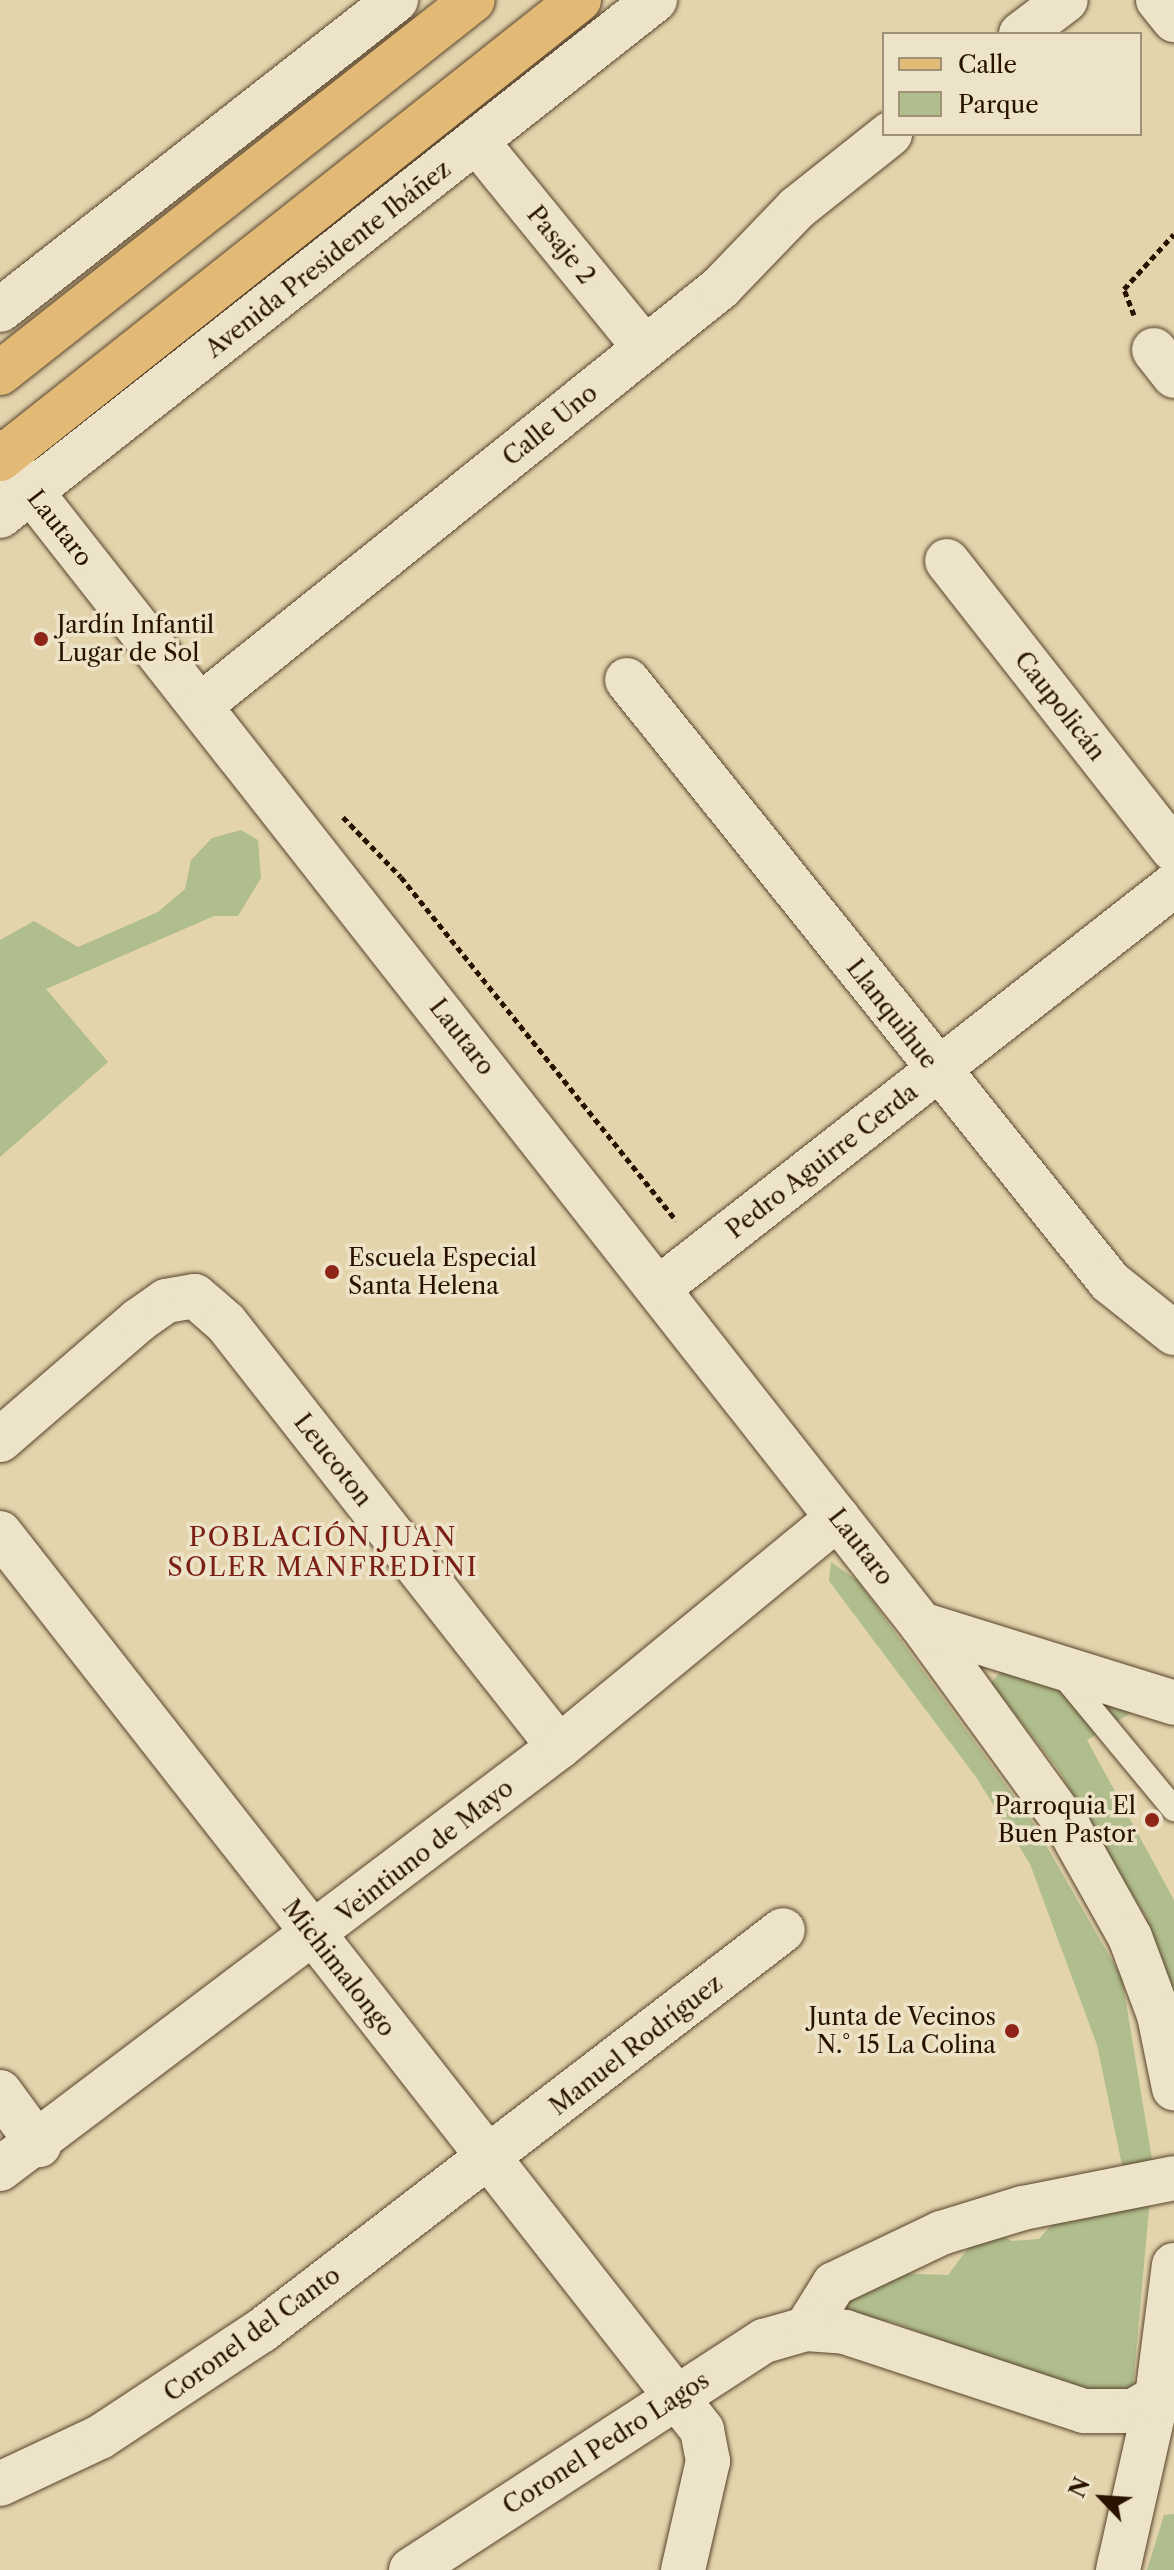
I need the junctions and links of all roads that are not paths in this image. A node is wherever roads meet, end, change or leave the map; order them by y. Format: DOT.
graph roads {
  1 [pos="396,0"];
  2 [pos="473,0"];
  3 [pos="579,0"];
  4 [pos="655,0"];
  5 [pos="1066,0"];
  6 [pos="1158,0"];
  7 [pos="1174,20"];
  8 [pos="1024,32"];
  9 [pos="888,136"];
  10 [pos="477,142"];
  11 [pos="0,310"];
  12 [pos="645,348"];
  13 [pos="0,373"];
  14 [pos="1,456"];
  15 [pos="16,504"];
  16 [pos="947,561"];
  17 [pos="627,680"];
  18 [pos="201,705"];
  19 [pos="1174,850"];
  20 [pos="1174,885"];
  21 [pos="937,1071"];
  22 [pos="659,1288"];
  23 [pos="1174,1333"];
  24 [pos="0,1440"];
  25 [pos="838,1518"];
  26 [pos="1,1537"];
  27 [pos="921,1624"];
  28 [pos="1052,1661"];
  29 [pos="1174,1703"];
  30 [pos="559,1747"];
  31 [pos="1174,1809"];
  32 [pos="783,1930"];
  33 [pos="315,1937"];
  34 [pos="1174,2088"];
  35 [pos="0,2092"];
  36 [pos="39,2145"];
  37 [pos="489,2160"];
  38 [pos="0,2169"];
  39 [pos="1174,2178"];
  40 [pos="1174,2265"];
  41 [pos="806,2329"];
  42 [pos="677,2397"];
  43 [pos="1157,2397"];
  44 [pos="0,2484"];
  45 [pos="411,2570"];
  46 [pos="683,2570"];
  47 [pos="1118,2570"];
  1 -- 11 [label="street"];
  2 -- 13 [label="main road"];
  3 -- 14 [label="main road, Avenida Presidente Ibáñez"];
  4 -- 10 [label="street, Avenida Presidente Ibáñez"];
  5 -- 8 [label="street"];
  6 -- 7 [label="street"];
  9 -- 12 [label="street, Calle Uno"];
  10 -- 12 [label="street, Pasaje 2"];
  10 -- 15 [label="street, Avenida Presidente Ibáñez"];
  12 -- 18 [label="street, Calle Uno"];
  14 -- 15 [label="street, Lautaro"];
  15 -- 18 [label="street, Lautaro"];
  16 -- 19 [label="street, Caupolicán"];
  17 -- 21 [label="street, Llanquihue"];
  18 -- 22 [label="street, Lautaro"];
  20 -- 21 [label="street, Pedro Aguirre Cerda"];
  21 -- 22 [label="street, Pedro Aguirre Cerda"];
  21 -- 23 [label="street, Llanquihue"];
  22 -- 25 [label="street, Lautaro"];
  24 -- 30 [label="street, Leucoton"];
  25 -- 27 [label="street, Lautaro"];
  25 -- 30 [label="street, Veintiuno de Mayo"];
  26 -- 33 [label="street, Michimalongo"];
  27 -- 28 [label="street"];
  27 -- 34 [label="street, Lautaro"];
  28 -- 29 [label="street"];
  28 -- 31 [label="lane"];
  30 -- 33 [label="street, Veintiuno de Mayo"];
  32 -- 37 [label="street, Manuel Rodríguez"];
  33 -- 36 [label="street, Veintiuno de Mayo"];
  33 -- 37 [label="street, Michimalongo"];
  35 -- 36 [label="street"];
  36 -- 38 [label="street, Veintiuno de Mayo"];
  37 -- 42 [label="street, Michimalongo"];
  37 -- 44 [label="street, Coronel del Canto"];
  39 -- 41 [label="street"];
  40 -- 43 [label="street"];
  41 -- 42 [label="street, Coronel Pedro Lagos"];
  41 -- 43 [label="street, Coronel Pedro Lagos"];
  42 -- 45 [label="street, Coronel Pedro Lagos"];
  42 -- 46 [label="street, Michimalongo"];
  43 -- 47 [label="street"];
}
